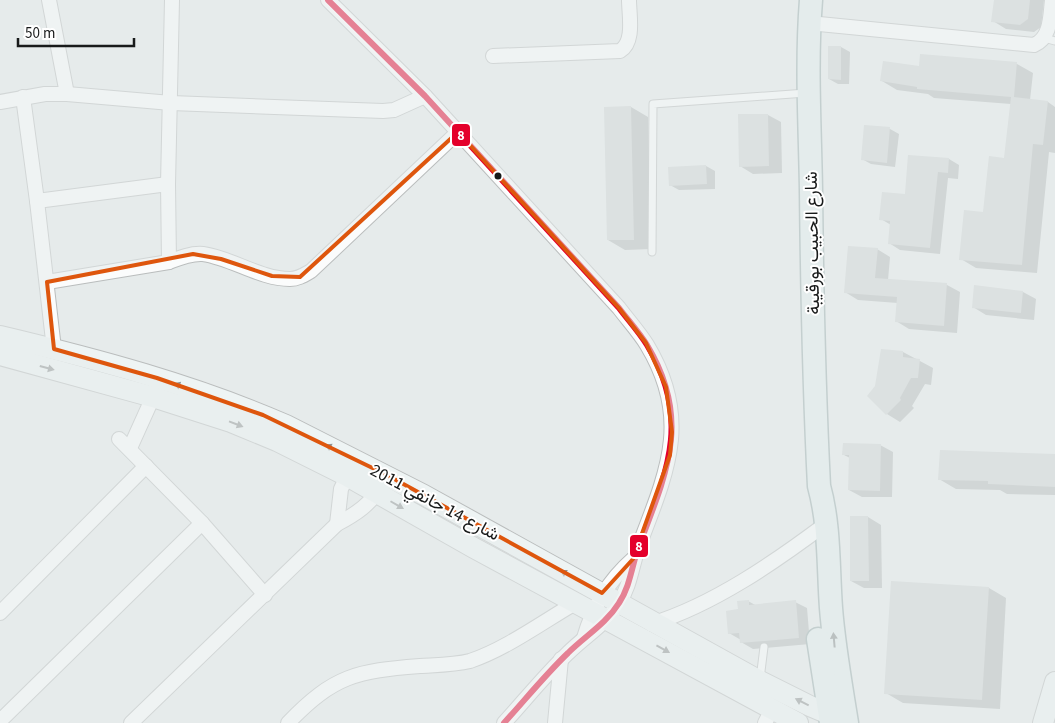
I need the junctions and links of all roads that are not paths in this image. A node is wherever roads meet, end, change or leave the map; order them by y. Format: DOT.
graph roads {
  1 [pos="49,0"];
  2 [pos="172,0"];
  3 [pos="328,0"];
  4 [pos="629,0"];
  5 [pos="811,0"];
  6 [pos="1052,0"];
  7 [pos="810,23"];
  8 [pos="1050,40"];
  9 [pos="493,56"];
  10 [pos="809,93"];
  11 [pos="67,94"];
  12 [pos="425,96"];
  13 [pos="23,97"];
  14 [pos="0,102"];
  15 [pos="171,103"];
  16 [pos="458,132"];
  17 [pos="168,184"];
  18 [pos="37,201"];
  19 [pos="652,252"];
  20 [pos="169,262"];
  21 [pos="47,282"];
  22 [pos="0,336"];
  23 [pos="54,349"];
  24 [pos="0,355"];
  25 [pos="152,397"];
  26 [pos="146,466"];
  27 [pos="351,468"];
  28 [pos="387,475"];
  29 [pos="377,493"];
  30 [pos="202,523"];
  31 [pos="337,524"];
  32 [pos="820,528"];
  33 [pos="633,559"];
  34 [pos="602,593"];
  35 [pos="265,595"];
  36 [pos="599,609"];
  37 [pos="0,613"];
  38 [pos="655,623"];
  39 [pos="630,630"];
  40 [pos="764,647"];
  41 [pos="561,660"];
  42 [pos="760,681"];
  43 [pos="1055,682"];
  44 [pos="769,716"];
  45 [pos="838,720"];
  46 [pos="0,721"];
  47 [pos="131,723"];
  48 [pos="288,723"];
  49 [pos="504,723"];
  50 [pos="556,723"];
  51 [pos="798,723"];
  52 [pos="1043,723"];
  1 -- 11 [label="street"];
  2 -- 15 [label="street"];
  3 -- 12 [label="street"];
  4 -- 9 [label="street"];
  5 -- 7 [label="main road, شارع الحبيب بورقيبة"];
  6 -- 8 [label="street"];
  7 -- 8 [label="street"];
  7 -- 10 [label="main road, شارع الحبيب بورقيبة"];
  10 -- 19 [label="lane"];
  10 -- 32 [label="main road, شارع الحبيب بورقيبة"];
  11 -- 13 [label="street"];
  11 -- 15 [label="street"];
  12 -- 15 [label="street"];
  12 -- 16 [label="street"];
  13 -- 14 [label="street"];
  13 -- 18 [label="street"];
  15 -- 17 [label="street"];
  16 -- 20 [label="street"];
  16 -- 33 [label="street"];
  17 -- 18 [label="street"];
  17 -- 20 [label="street"];
  18 -- 21 [label="street"];
  20 -- 21 [label="street"];
  21 -- 23 [label="street"];
  22 -- 23 [label="main road, شارع 14 جانفي 2011"];
  27 -- 23 [label="main road, شارع 14 جانفي 2011, one-way"];
  24 -- 25 [label="main road, شارع 14 جانفي 2011, one-way"];
  25 -- 26 [label="street"];
  25 -- 27 [label="main road, شارع 14 جانفي 2011, one-way"];
  26 -- 30 [label="street"];
  26 -- 37 [label="street"];
  27 -- 28 [label="main road, شارع 14 جانفي 2011"];
  27 -- 29 [label="main road, شارع 14 جانفي 2011"];
  27 -- 31 [label="street"];
  28 -- 29 [label="street"];
  34 -- 28 [label="main road, شارع 14 جانفي 2011, one-way"];
  29 -- 31 [label="street"];
  29 -- 36 [label="main road, شارع 14 جانفي 2011, one-way"];
  30 -- 35 [label="street"];
  30 -- 46 [label="street"];
  31 -- 35 [label="street"];
  32 -- 38 [label="street"];
  32 -- 45 [label="main road, شارع الحبيب بورقيبة"];
  33 -- 34 [label="street"];
  33 -- 36 [label="street"];
  34 -- 36 [label="main road, شارع 14 جانفي 2011"];
  35 -- 47 [label="street"];
  36 -- 38 [label="main road, شارع 14 جانفي 2011"];
  36 -- 39 [label="main road, شارع 14 جانفي 2011"];
  36 -- 41 [label="street"];
  36 -- 48 [label="street"];
  38 -- 39 [label="street"];
  38 -- 42 [label="main road, شارع 14 جانفي 2011"];
  39 -- 44 [label="main road, شارع 14 جانفي 2011, one-way"];
  40 -- 42 [label="lane"];
  41 -- 49 [label="street"];
  41 -- 50 [label="street"];
  45 -- 42 [label="main road, شارع 14 جانفي 2011, one-way"];
  43 -- 52 [label="main road"];
  44 -- 51 [label="main road, شارع 14 جانفي 2011"];
}
